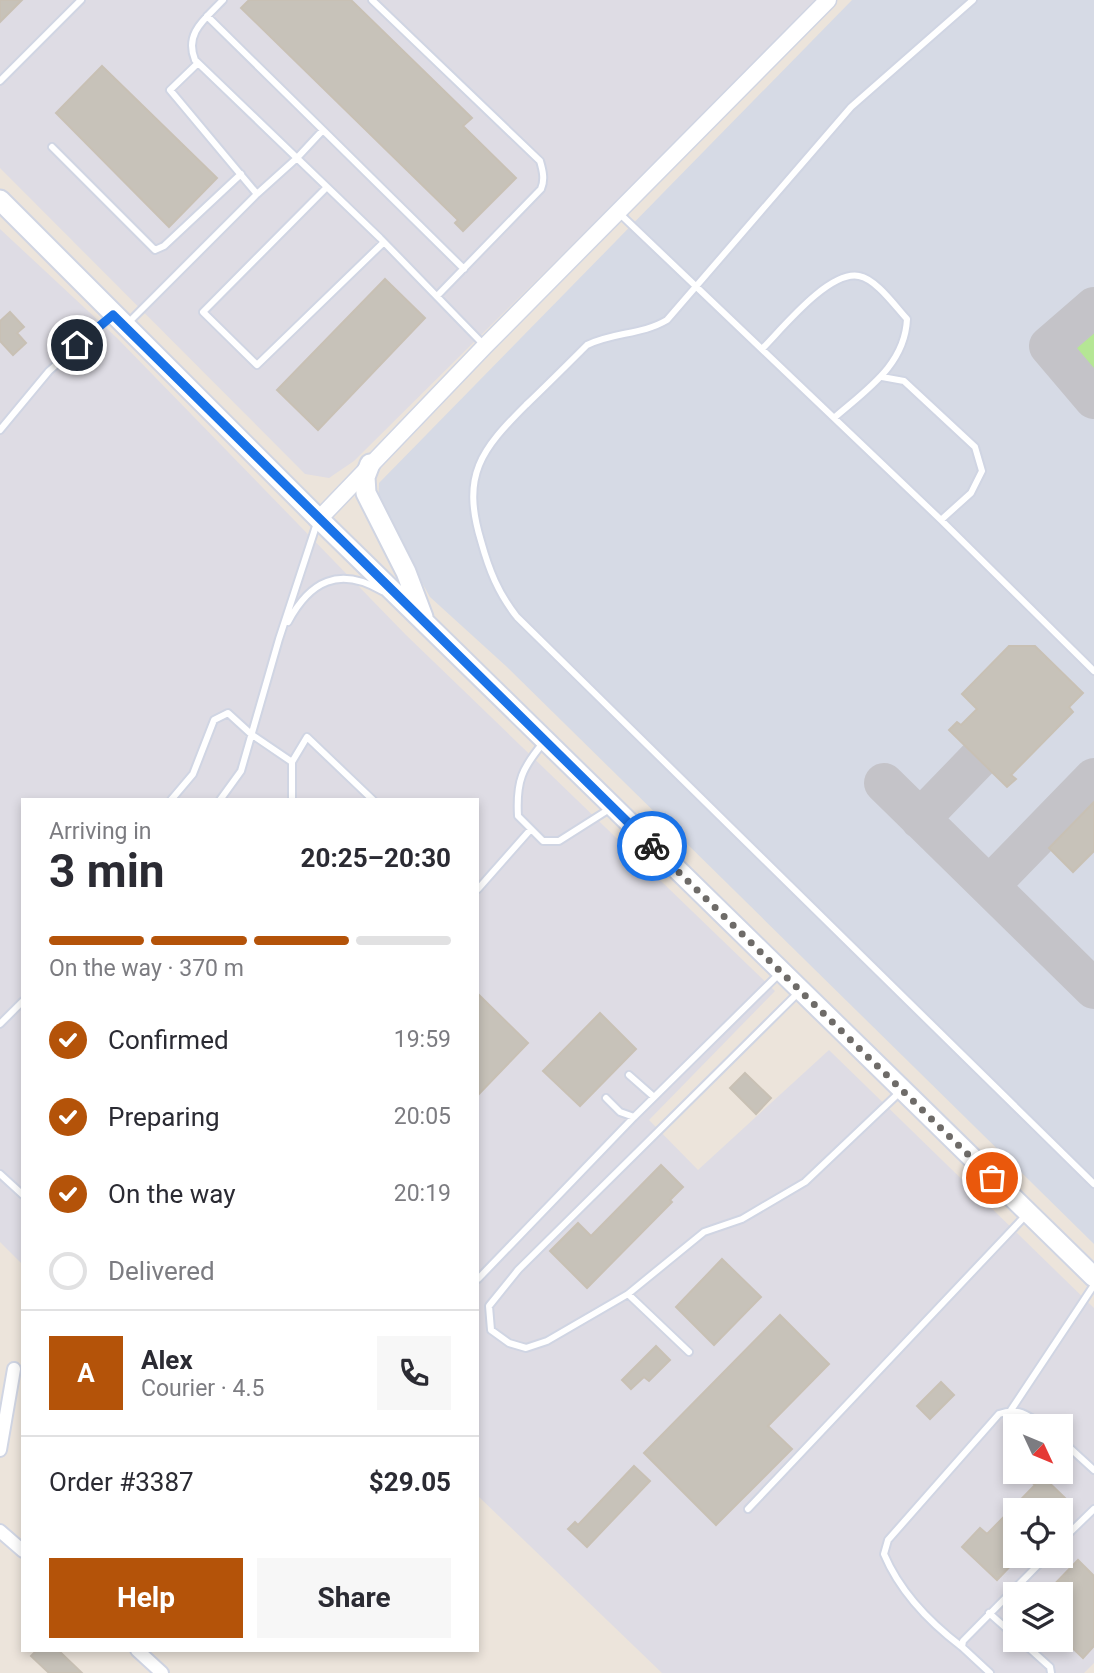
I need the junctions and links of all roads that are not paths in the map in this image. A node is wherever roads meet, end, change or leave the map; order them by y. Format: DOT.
graph roads {
  1 [pos="81,0"];
  2 [pos="223,0"];
  3 [pos="372,0"];
  4 [pos="828,0"];
  5 [pos="973,0"];
  6 [pos="207,16"];
  7 [pos="198,63"];
  8 [pos="0,81"];
  9 [pos="323,130"];
  10 [pos="52,147"];
  11 [pos="297,158"];
  12 [pos="241,174"];
  13 [pos="327,187"];
  14 [pos="257,194"];
  15 [pos="0,200"];
  16 [pos="619,213"];
  17 [pos="383,243"];
  18 [pos="464,269"];
  19 [pos="698,288"];
  20 [pos="437,296"];
  21 [pos="119,321"];
  22 [pos="485,346"];
  23 [pos="762,349"];
  24 [pos="882,377"];
  25 [pos="834,418"];
  26 [pos="0,430"];
  27 [pos="370,464"];
  28 [pos="318,519"];
  29 [pos="941,520"];
  30 [pos="419,618"];
  31 [pos="279,639"];
  32 [pos="1094,671"];
  33 [pos="251,734"];
  34 [pos="545,740"];
  35 [pos="292,762"];
  36 [pos="173,798"];
  37 [pos="221,798"];
  38 [pos="292,798"];
  39 [pos="371,798"];
  40 [pos="613,807"];
  41 [pos="531,828"];
  42 [pos="479,888"];
  43 [pos="781,972"];
  44 [pos="801,991"];
  45 [pos="21,1003"];
  46 [pos="0,1024"];
  47 [pos="629,1075"];
  48 [pos="902,1090"];
  49 [pos="654,1097"];
  50 [pos="606,1098"];
  51 [pos="634,1117"];
  52 [pos="0,1174"];
  53 [pos="1094,1184"];
  54 [pos="21,1193"];
  55 [pos="1028,1213"];
  56 [pos="1094,1277"];
  57 [pos="479,1278"];
  58 [pos="1094,1285"];
  59 [pos="628,1294"];
  60 [pos="689,1352"];
  61 [pos="14,1369"];
  62 [pos="1012,1410"];
  63 [pos="1025,1414"];
  64 [pos="0,1450"];
  65 [pos="1073,1451"];
  66 [pos="1094,1470"];
  67 [pos="748,1509"];
  68 [pos="1094,1509"];
  69 [pos="1073,1529"];
  70 [pos="0,1531"];
  71 [pos="21,1549"];
  72 [pos="1035,1568"];
  73 [pos="989,1613"];
  74 [pos="1003,1625"];
  75 [pos="961,1647"];
  76 [pos="138,1652"];
  77 [pos="1033,1652"];
  78 [pos="162,1673"];
  79 [pos="990,1673"];
  80 [pos="1051,1673"];
  1 -- 8 [label="lane"];
  2 -- 6 [label="lane"];
  3 -- 18 [label="lane"];
  4 -- 16 [label="street"];
  5 -- 19 [label="lane"];
  6 -- 7 [label="lane"];
  6 -- 9 [label="lane"];
  7 -- 11 [label="lane"];
  7 -- 12 [label="lane"];
  9 -- 11 [label="lane"];
  9 -- 18 [label="lane"];
  10 -- 12 [label="lane"];
  11 -- 13 [label="lane"];
  11 -- 14 [label="lane"];
  12 -- 14 [label="lane"];
  13 -- 17 [label="lane"];
  13 -- 17 [label="lane"];
  14 -- 21 [label="lane"];
  15 -- 21 [label="main road"];
  16 -- 19 [label="lane"];
  16 -- 22 [label="street"];
  17 -- 20 [label="lane"];
  18 -- 20 [label="lane"];
  19 -- 23 [label="lane"];
  19 -- 53 [label="lane"];
  20 -- 22 [label="lane"];
  21 -- 26 [label="lane"];
  21 -- 28 [label="main road"];
  22 -- 27 [label="street"];
  23 -- 24 [label="lane"];
  23 -- 25 [label="lane"];
  24 -- 25 [label="lane"];
  24 -- 29 [label="lane"];
  25 -- 29 [label="lane"];
  27 -- 28 [label="street"];
  27 -- 30 [label="main road"];
  28 -- 30 [label="main road"];
  28 -- 31 [label="lane"];
  29 -- 32 [label="lane"];
  30 -- 31 [label="lane"];
  30 -- 34 [label="main road"];
  31 -- 33 [label="lane"];
  33 -- 35 [label="lane"];
  33 -- 36 [label="lane"];
  33 -- 37 [label="lane"];
  34 -- 40 [label="main road"];
  34 -- 41 [label="lane"];
  35 -- 38 [label="lane"];
  35 -- 39 [label="lane"];
  40 -- 41 [label="lane"];
  40 -- 43 [label="main road"];
  41 -- 42 [label="lane"];
  43 -- 44 [label="main road"];
  43 -- 49 [label="lane"];
  44 -- 48 [label="main road"];
  44 -- 59 [label="lane"];
  45 -- 46 [label="lane"];
  47 -- 49 [label="lane"];
  48 -- 55 [label="main road"];
  48 -- 59 [label="lane"];
  49 -- 51 [label="lane"];
  50 -- 51 [label="lane"];
  51 -- 57 [label="lane"];
  52 -- 54 [label="lane"];
  55 -- 56 [label="main road"];
  55 -- 67 [label="lane"];
  58 -- 62 [label="lane"];
  59 -- 60 [label="lane"];
  61 -- 64 [label="street"];
  62 -- 63 [label="lane"];
  62 -- 75 [label="lane"];
  65 -- 66 [label="lane"];
  68 -- 69 [label="lane"];
  70 -- 71 [label="street"];
  72 -- 73 [label="lane"];
  73 -- 74 [label="lane"];
  73 -- 75 [label="lane"];
  75 -- 79 [label="lane"];
  76 -- 78 [label="street"];
  77 -- 80 [label="lane"];
}
